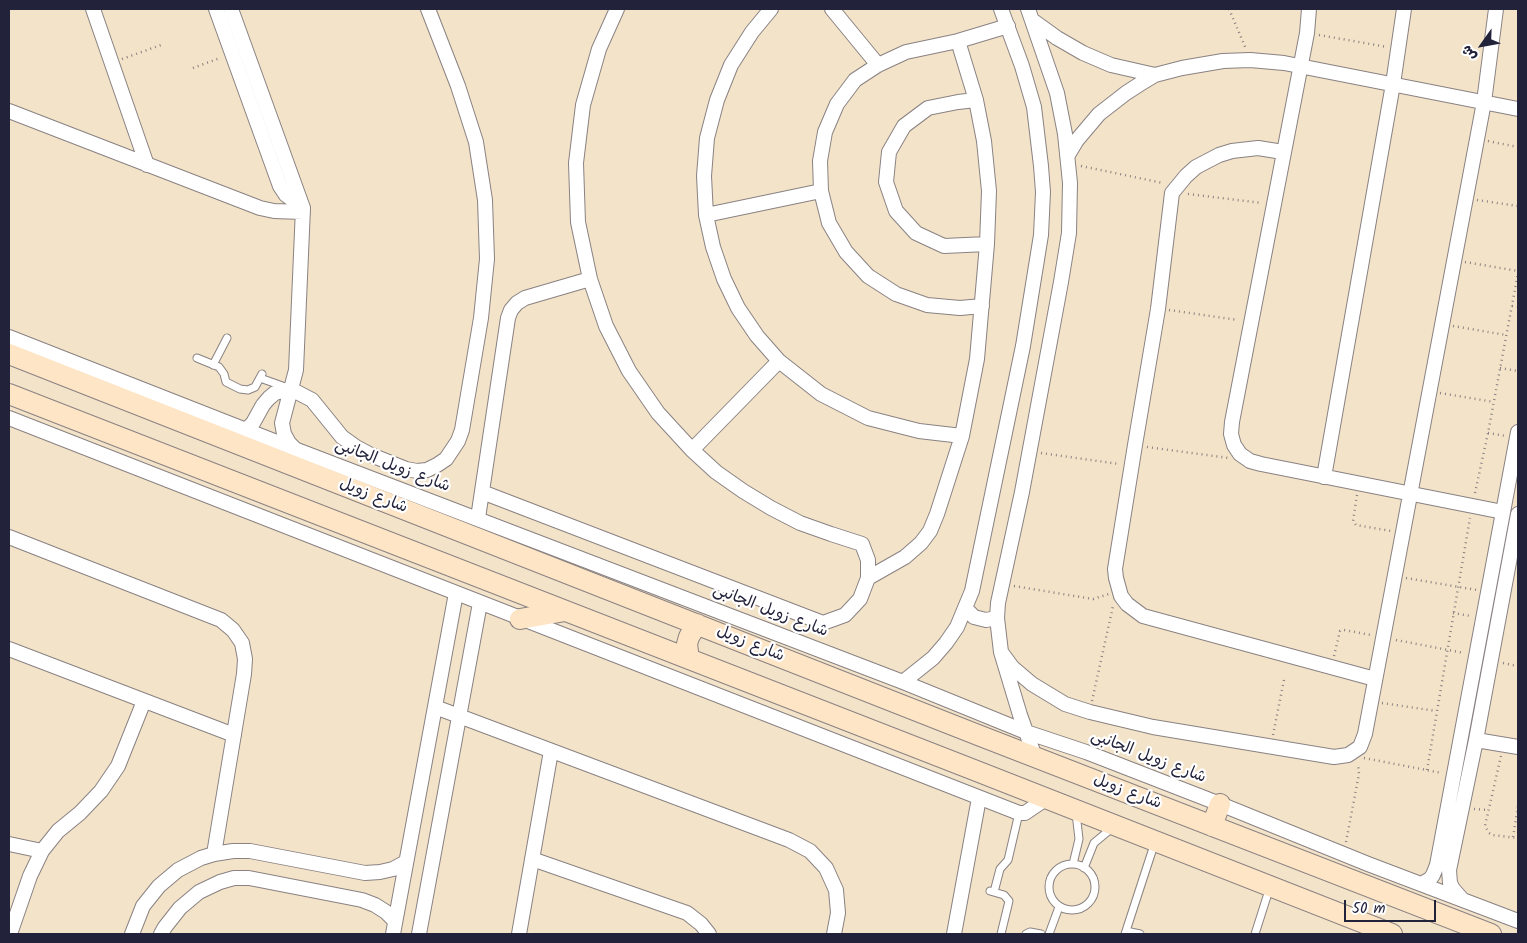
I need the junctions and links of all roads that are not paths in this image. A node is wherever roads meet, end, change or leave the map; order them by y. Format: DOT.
graph roads {
  1 [pos="93,9"];
  2 [pos="216,9"];
  3 [pos="231,9"];
  4 [pos="428,9"];
  5 [pos="617,9"];
  6 [pos="771,9"];
  7 [pos="832,9"];
  8 [pos="1002,9"];
  9 [pos="1309,9"];
  10 [pos="1404,9"];
  11 [pos="1496,9"];
  12 [pos="1030,14"];
  13 [pos="1008,26"];
  14 [pos="958,42"];
  15 [pos="878,64"];
  16 [pos="1300,66"];
  17 [pos="1154,76"];
  18 [pos="1393,84"];
  19 [pos="976,100"];
  20 [pos="1484,102"];
  21 [pos="1518,108"];
  22 [pos="9,111"];
  23 [pos="1284,152"];
  24 [pos="1069,159"];
  25 [pos="147,165"];
  26 [pos="821,191"];
  27 [pos="303,210"];
  28 [pos="706,214"];
  29 [pos="988,244"];
  30 [pos="590,279"];
  31 [pos="982,306"];
  32 [pos="9,337"];
  33 [pos="227,338"];
  34 [pos="9,354"];
  35 [pos="198,358"];
  36 [pos="779,361"];
  37 [pos="213,365"];
  38 [pos="291,389"];
  39 [pos="9,394"];
  40 [pos="9,418"];
  41 [pos="246,430"];
  42 [pos="962,436"];
  43 [pos="1517,440"];
  44 [pos="296,450"];
  45 [pos="692,450"];
  46 [pos="1324,477"];
  47 [pos="482,492"];
  48 [pos="1410,494"];
  49 [pos="1503,512"];
  50 [pos="1518,514"];
  51 [pos="478,518"];
  52 [pos="9,537"];
  53 [pos="594,574"];
  54 [pos="868,578"];
  55 [pos="456,593"];
  56 [pos="480,603"];
  57 [pos="652,607"];
  58 [pos="966,609"];
  59 [pos="566,611"];
  60 [pos="997,618"];
  61 [pos="520,619"];
  62 [pos="1483,620"];
  63 [pos="697,624"];
  64 [pos="1498,625"];
  65 [pos="643,641"];
  66 [pos="9,649"];
  67 [pos="1001,652"];
  68 [pos="689,658"];
  69 [pos="1375,679"];
  70 [pos="903,682"];
  71 [pos="144,700"];
  72 [pos="435,707"];
  73 [pos="459,716"];
  74 [pos="1026,732"];
  75 [pos="234,735"];
  76 [pos="1476,740"];
  77 [pos="1518,747"];
  78 [pos="551,751"];
  79 [pos="1035,757"];
  80 [pos="979,798"];
  81 [pos="1047,798"];
  82 [pos="1220,804"];
  83 [pos="1075,810"];
  84 [pos="1019,814"];
  85 [pos="1115,826"];
  86 [pos="1212,826"];
  87 [pos="1155,841"];
  88 [pos="9,844"];
  89 [pos="42,851"];
  90 [pos="214,854"];
  91 [pos="532,859"];
  92 [pos="406,862"];
  93 [pos="1073,864"];
  94 [pos="1084,868"];
  95 [pos="1421,884"];
  96 [pos="1270,886"];
  97 [pos="1462,899"];
  98 [pos="1059,907"];
  99 [pos="1518,921"];
  100 [pos="394,928"];
  101 [pos="1126,932"];
  102 [pos="10,934"];
  103 [pos="132,934"];
  104 [pos="161,934"];
  105 [pos="419,934"];
  106 [pos="519,934"];
  107 [pos="709,934"];
  108 [pos="834,934"];
  109 [pos="954,934"];
  110 [pos="1001,934"];
  111 [pos="1026,934"];
  112 [pos="1041,934"];
  113 [pos="1048,934"];
  114 [pos="1140,934"];
  115 [pos="1254,934"];
  116 [pos="1392,934"];
  117 [pos="1491,934"];
  1 -- 25 [label="street"];
  2 -- 27 [label="street"];
  3 -- 27 [label="street"];
  4 -- 38 [label="street"];
  5 -- 30 [label="street"];
  6 -- 28 [label="street"];
  7 -- 15 [label="street"];
  8 -- 13 [label="street"];
  9 -- 16 [label="street"];
  10 -- 18 [label="street"];
  11 -- 20 [label="street"];
  12 -- 17 [label="street"];
  12 -- 24 [label="street"];
  13 -- 14 [label="street"];
  13 -- 58 [label="street"];
  14 -- 15 [label="street"];
  14 -- 19 [label="street"];
  15 -- 26 [label="street"];
  16 -- 17 [label="street"];
  16 -- 18 [label="street"];
  16 -- 23 [label="street"];
  17 -- 24 [label="street"];
  18 -- 20 [label="street"];
  18 -- 46 [label="street"];
  19 -- 29 [label="street"];
  19 -- 29 [label="street"];
  20 -- 21 [label="street"];
  20 -- 48 [label="street"];
  22 -- 25 [label="street"];
  23 -- 46 [label="street"];
  23 -- 69 [label="street"];
  24 -- 60 [label="street"];
  25 -- 27 [label="street"];
  26 -- 28 [label="street"];
  26 -- 31 [label="street"];
  27 -- 38 [label="street"];
  28 -- 36 [label="street"];
  29 -- 31 [label="street"];
  30 -- 45 [label="street"];
  30 -- 47 [label="street"];
  31 -- 42 [label="street"];
  32 -- 41 [label="street, شارع زويل الجانبى"];
  33 -- 37 [label="lane"];
  34 -- 53 [label="main road, شارع زويل"];
  35 -- 37 [label="lane"];
  36 -- 42 [label="street"];
  36 -- 45 [label="street"];
  37 -- 38 [label="lane"];
  38 -- 41 [label="street"];
  38 -- 44 [label="street"];
  39 -- 59 [label="main road"];
  40 -- 55 [label="street"];
  41 -- 44 [label="street, شارع زويل الجانبى"];
  42 -- 54 [label="street"];
  43 -- 49 [label="street"];
  44 -- 51 [label="street, شارع زويل الجانبى"];
  45 -- 54 [label="street"];
  46 -- 48 [label="street"];
  47 -- 51 [label="street"];
  47 -- 54 [label="street"];
  48 -- 49 [label="street"];
  48 -- 69 [label="street"];
  49 -- 62 [label="street"];
  50 -- 64 [label="street"];
  51 -- 53 [label="street, شارع زويل الجانبى"];
  52 -- 75 [label="street"];
  53 -- 57 [label="main road, شارع زويل"];
  53 -- 70 [label="street, شارع زويل الجانبى"];
  55 -- 56 [label="street"];
  55 -- 72 [label="street"];
  56 -- 61 [label="street"];
  56 -- 73 [label="street"];
  57 -- 63 [label="main road, شارع زويل"];
  57 -- 65 [label="main road"];
  58 -- 60 [label="street"];
  58 -- 70 [label="street"];
  59 -- 61 [label="main road"];
  59 -- 65 [label="main road"];
  60 -- 67 [label="street"];
  61 -- 80 [label="street"];
  62 -- 64 [label="street"];
  62 -- 95 [label="street"];
  63 -- 68 [label="main road"];
  63 -- 79 [label="main road, شارع زويل"];
  64 -- 76 [label="street"];
  65 -- 68 [label="main road"];
  66 -- 71 [label="street"];
  67 -- 69 [label="street"];
  67 -- 74 [label="street"];
  68 -- 81 [label="main road"];
  70 -- 74 [label="street, شارع زويل الجانبى"];
  71 -- 75 [label="street"];
  71 -- 89 [label="street"];
  72 -- 73 [label="street"];
  72 -- 92 [label="street"];
  73 -- 78 [label="street"];
  73 -- 105 [label="street"];
  74 -- 79 [label="street"];
  74 -- 82 [label="street, شارع زويل الجانبى"];
  75 -- 90 [label="street"];
  76 -- 77 [label="street"];
  76 -- 97 [label="street"];
  78 -- 91 [label="street"];
  78 -- 108 [label="street"];
  79 -- 86 [label="main road, شارع زويل"];
  80 -- 84 [label="street"];
  80 -- 109 [label="street"];
  81 -- 83 [label="main road"];
  81 -- 84 [label="street"];
  82 -- 86 [label="main road"];
  82 -- 95 [label="street, شارع زويل الجانبى"];
  83 -- 85 [label="main road"];
  83 -- 93 [label="lane"];
  84 -- 110 [label="lane"];
  85 -- 87 [label="main road"];
  85 -- 94 [label="lane"];
  86 -- 117 [label="main road, شارع زويل"];
  87 -- 96 [label="main road"];
  87 -- 101 [label="lane"];
  88 -- 89 [label="street"];
  89 -- 102 [label="street"];
  90 -- 92 [label="street"];
  90 -- 103 [label="street"];
  91 -- 106 [label="street"];
  91 -- 107 [label="street"];
  92 -- 100 [label="street"];
  93 -- 94 [label="lane"];
  93 -- 98 [label="lane"];
  94 -- 98 [label="lane"];
  95 -- 97 [label="street, شارع زويل الجانبى"];
  96 -- 115 [label="lane"];
  96 -- 116 [label="main road"];
  97 -- 99 [label="street, شارع زويل الجانبى"];
  98 -- 113 [label="lane"];
  100 -- 104 [label="street"];
  101 -- 114 [label="lane"];
  111 -- 112 [label="lane"];
}
